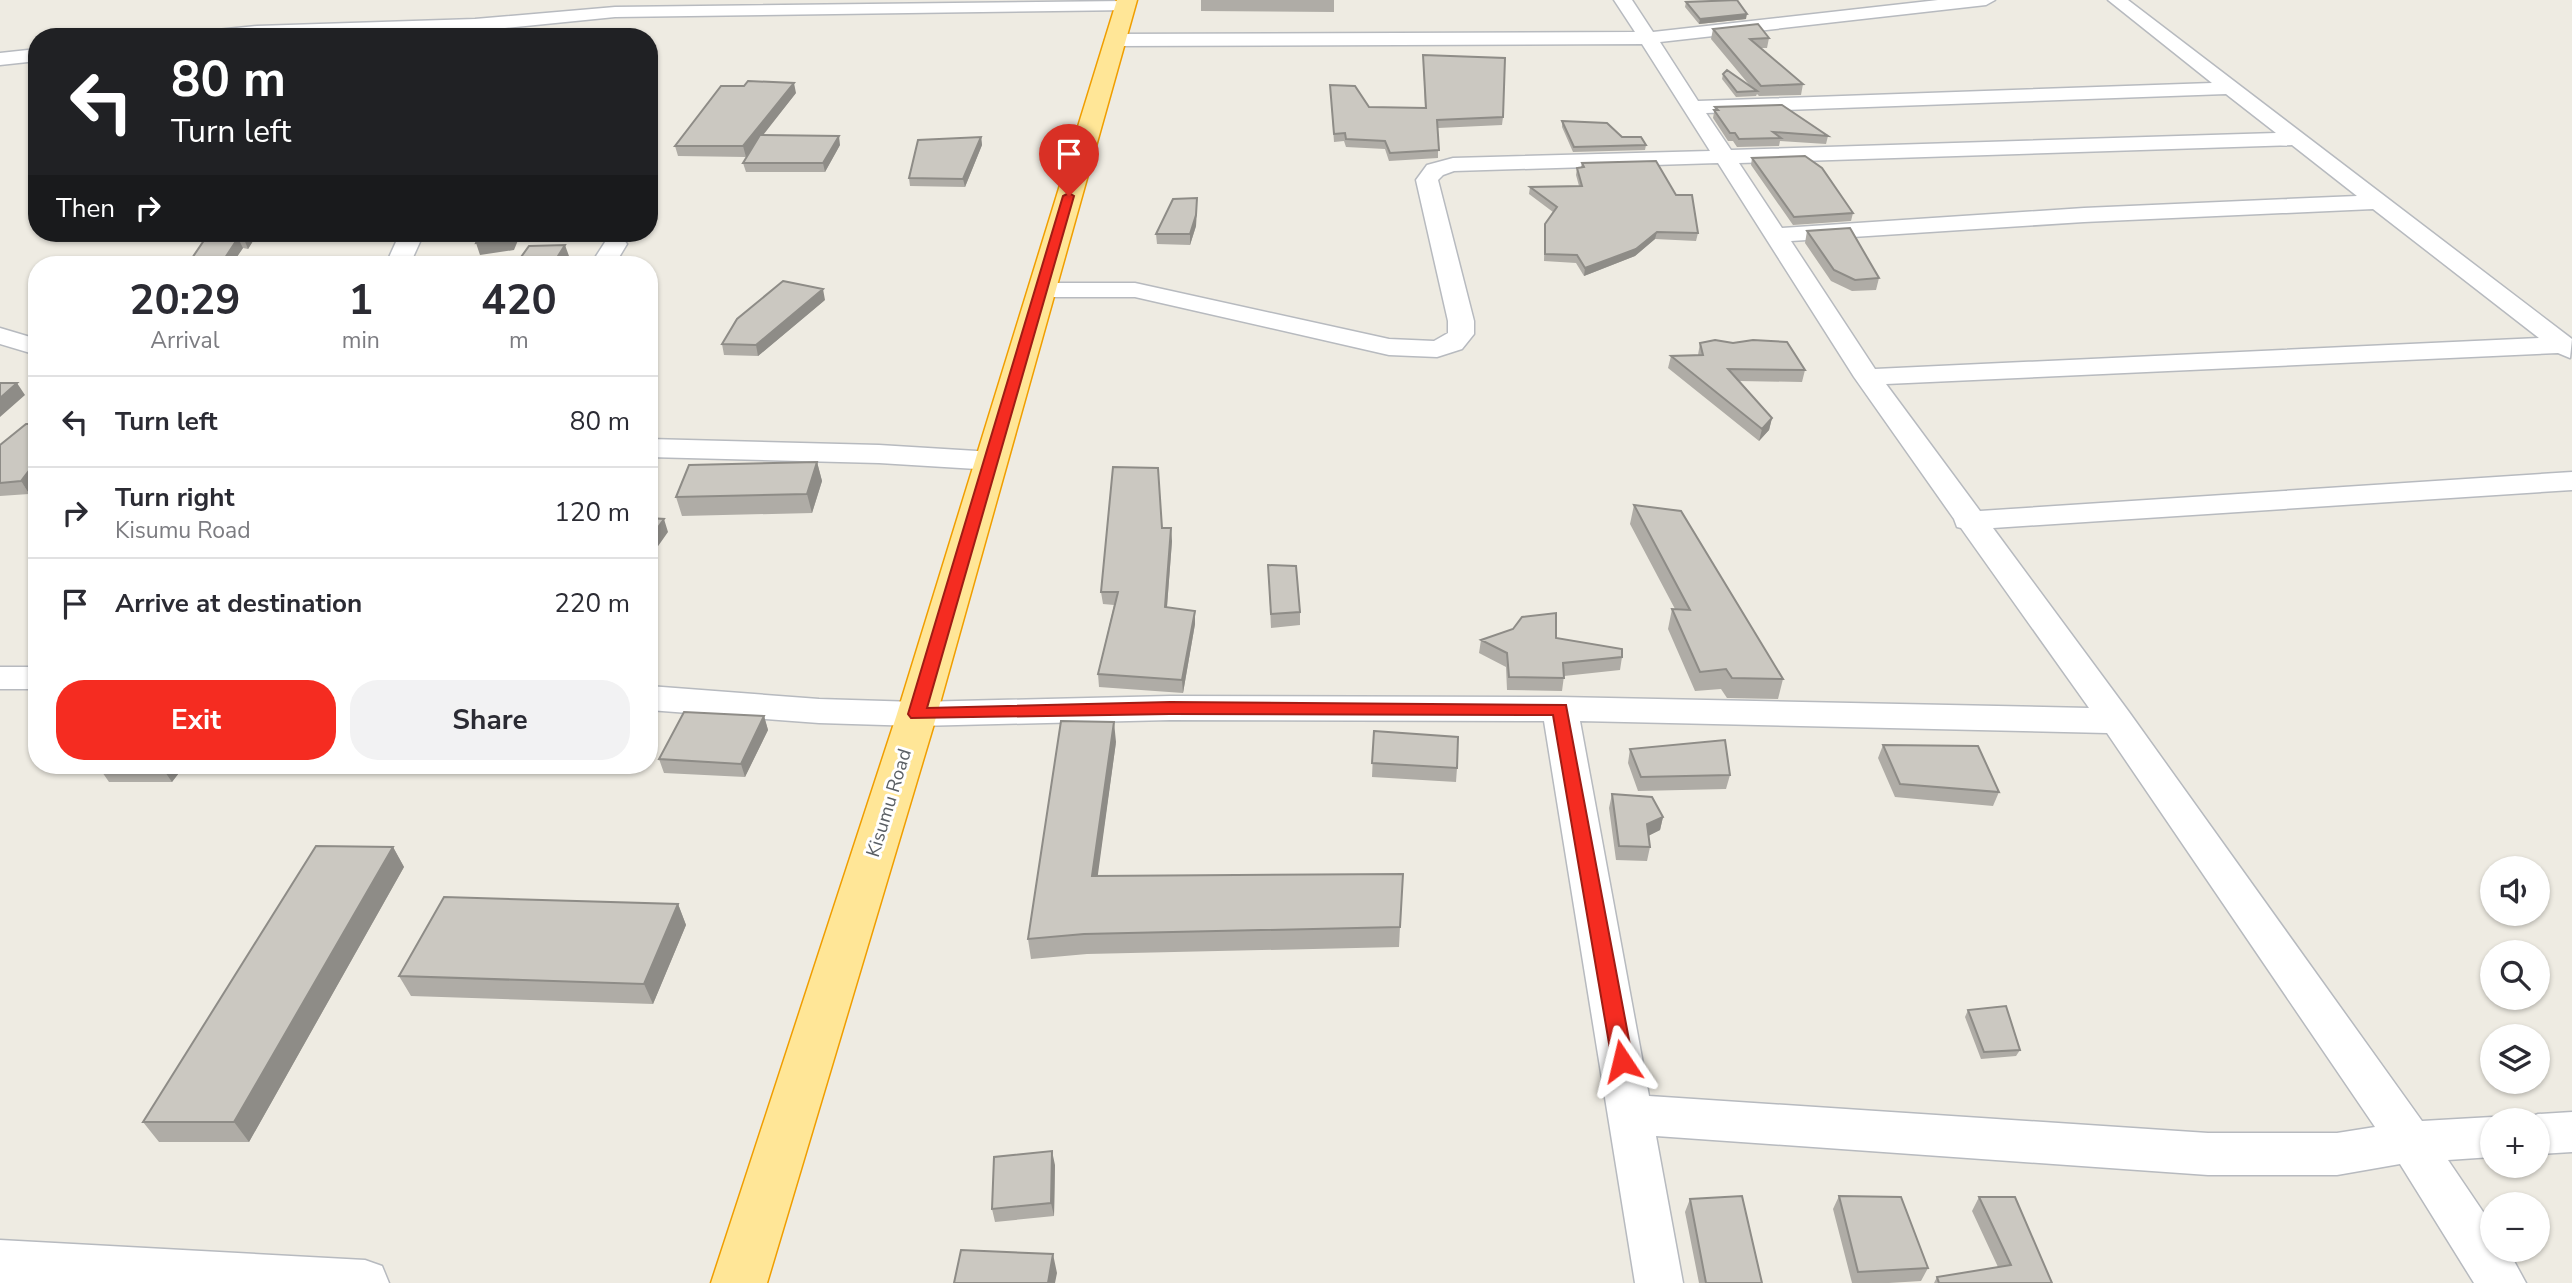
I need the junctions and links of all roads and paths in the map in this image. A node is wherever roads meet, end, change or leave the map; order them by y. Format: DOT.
graph roads {
  1 [pos="1623,0"];
  2 [pos="1986,0"];
  3 [pos="2117,0"];
  4 [pos="1122,15"];
  5 [pos="382,28"];
  6 [pos="1649,38"];
  7 [pos="28,56"];
  8 [pos="0,59"];
  9 [pos="2229,88"];
  10 [pos="1693,107"];
  11 [pos="2296,139"];
  12 [pos="1726,158"];
  13 [pos="2378,202"];
  14 [pos="1776,235"];
  15 [pos="1040,290"];
  16 [pos="0,336"];
  17 [pos="28,344"];
  18 [pos="2568,348"];
  19 [pos="1867,377"];
  20 [pos="658,448"];
  21 [pos="993,461"];
  22 [pos="2572,481"];
  23 [pos="1968,521"];
  24 [pos="0,678"];
  25 [pos="28,678"];
  26 [pos="658,699"];
  27 [pos="1560,709"];
  28 [pos="917,714"];
  29 [pos="2117,721"];
  30 [pos="1632,1115"];
  31 [pos="2572,1132"];
  32 [pos="2550,1134"];
  33 [pos="2480,1138"];
  34 [pos="2411,1142"];
  35 [pos="0,1263"];
  36 [pos="365,1283"];
  37 [pos="739,1283"];
  38 [pos="1659,1283"];
  39 [pos="2501,1283"];
  1 -- 6 [label="street"];
  2 -- 6 [label="street"];
  3 -- 9 [label="street"];
  4 -- 5 [label="street"];
  4 -- 6 [label="street"];
  4 -- 15 [label="highway, Kisumu Road"];
  6 -- 10 [label="street"];
  7 -- 8 [label="street"];
  9 -- 10 [label="street"];
  9 -- 11 [label="street"];
  10 -- 12 [label="street"];
  11 -- 12 [label="street"];
  11 -- 13 [label="street"];
  12 -- 14 [label="street"];
  12 -- 15 [label="street"];
  13 -- 14 [label="street"];
  13 -- 18 [label="street"];
  14 -- 19 [label="street"];
  15 -- 21 [label="highway, Kisumu Road"];
  16 -- 17 [label="street"];
  18 -- 19 [label="street"];
  19 -- 23 [label="street"];
  20 -- 21 [label="street"];
  21 -- 28 [label="highway, Kisumu Road"];
  22 -- 23 [label="street"];
  23 -- 29 [label="street"];
  24 -- 25 [label="street"];
  26 -- 28 [label="street"];
  27 -- 28 [label="street"];
  27 -- 29 [label="street"];
  27 -- 30 [label="street"];
  28 -- 37 [label="highway, Kisumu Road"];
  29 -- 34 [label="street"];
  30 -- 34 [label="street"];
  30 -- 38 [label="street"];
  31 -- 32 [label="street"];
  33 -- 34 [label="street"];
  34 -- 39 [label="street"];
  35 -- 36 [label="street"];
}
